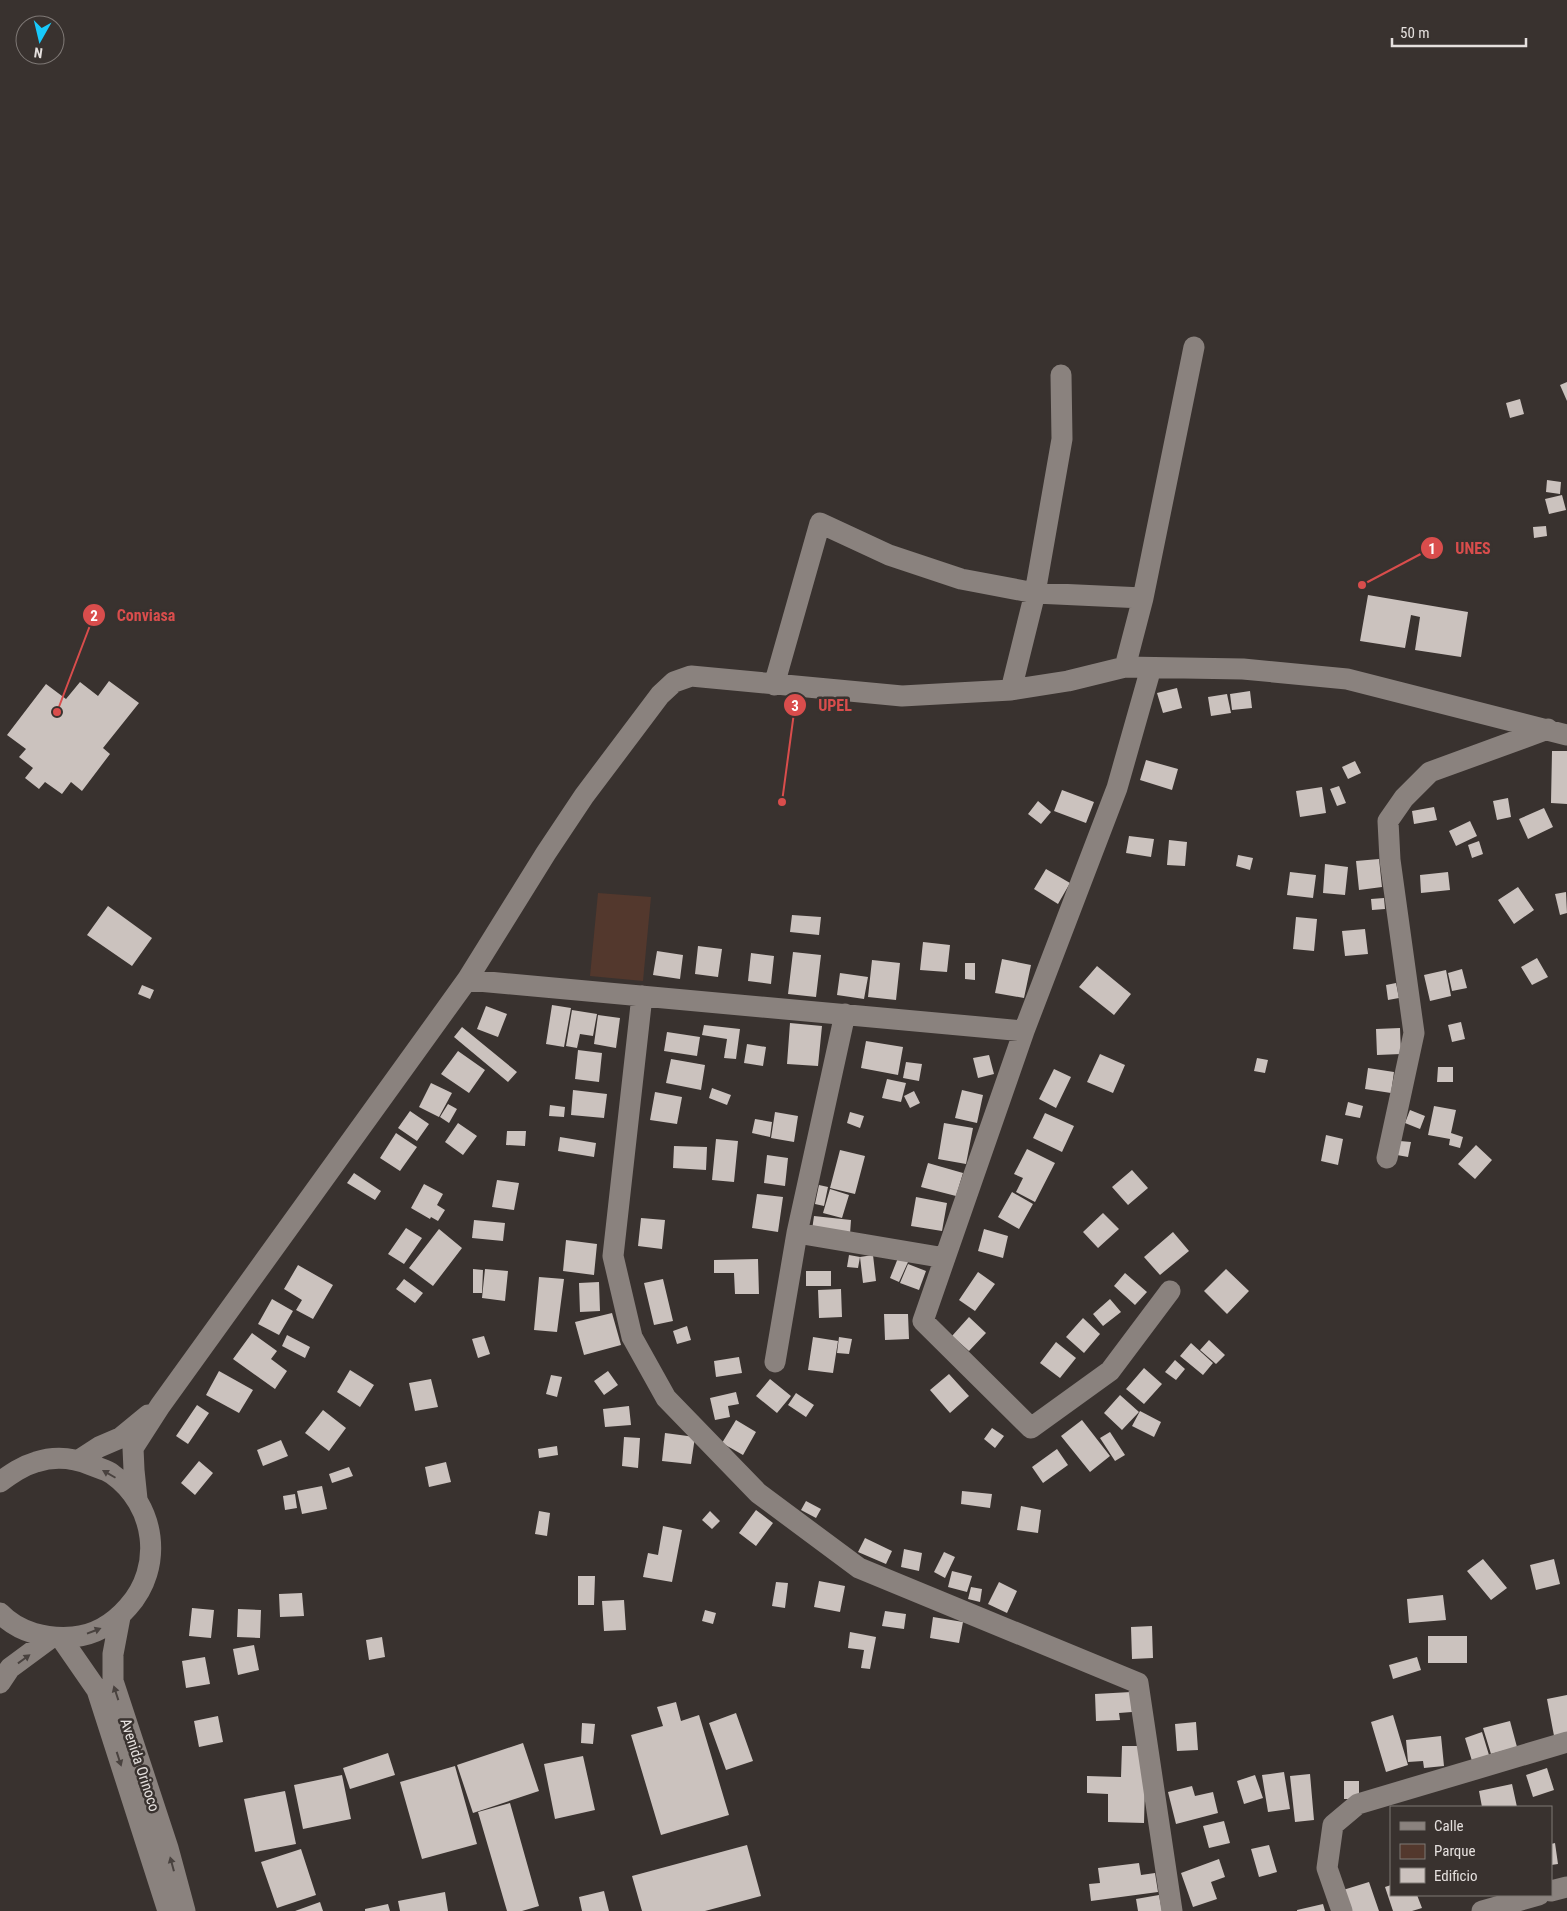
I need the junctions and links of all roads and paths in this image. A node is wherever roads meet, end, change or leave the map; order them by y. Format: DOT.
graph roads {
  1 [pos="1194,347"];
  2 [pos="1062,375"];
  3 [pos="1035,593"];
  4 [pos="1143,598"];
  5 [pos="1125,667"];
  6 [pos="1151,668"];
  7 [pos="774,685"];
  8 [pos="1011,690"];
  9 [pos="1558,732"];
  10 [pos="467,980"];
  11 [pos="642,996"];
  12 [pos="846,1014"];
  13 [pos="1024,1031"];
  14 [pos="1387,1158"];
  15 [pos="797,1233"];
  16 [pos="945,1258"];
  17 [pos="1170,1291"];
  18 [pos="775,1362"];
  19 [pos="160,1406"];
  20 [pos="79,1460"];
  21 [pos="0,1482"];
  22 [pos="137,1499"];
  23 [pos="0,1614"];
  24 [pos="120,1617"];
  25 [pos="57,1637"];
  26 [pos="0,1684"];
  27 [pos="1567,1742"];
  28 [pos="1567,1886"];
  29 [pos="1552,1891"];
  30 [pos="1534,1896"];
  31 [pos="168,1911"];
  32 [pos="185,1911"];
  33 [pos="1172,1911"];
  34 [pos="1342,1911"];
  35 [pos="1482,1911"];
  1 -- 4 [label="street"];
  2 -- 3 [label="street"];
  3 -- 4 [label="street"];
  3 -- 7 [label="street"];
  3 -- 8 [label="street"];
  4 -- 5 [label="street"];
  5 -- 6 [label="street"];
  5 -- 8 [label="street"];
  6 -- 9 [label="street"];
  6 -- 13 [label="street"];
  7 -- 8 [label="street"];
  7 -- 10 [label="street"];
  9 -- 14 [label="street"];
  10 -- 11 [label="street"];
  10 -- 19 [label="street"];
  11 -- 12 [label="street"];
  11 -- 33 [label="street"];
  12 -- 13 [label="street"];
  12 -- 15 [label="street"];
  13 -- 16 [label="street"];
  15 -- 16 [label="street"];
  15 -- 18 [label="street"];
  16 -- 17 [label="street"];
  19 -- 20 [label="street"];
  19 -- 22 [label="street"];
  20 -- 21 [label="street"];
  22 -- 20 [label="street, one-way"];
  22 -- 24 [label="street"];
  23 -- 25 [label="street"];
  25 -- 24 [label="street, one-way"];
  32 -- 24 [label="street, Avenida Orinoco, one-way"];
  26 -- 25 [label="street, one-way"];
  25 -- 31 [label="street, Avenida Orinoco, one-way"];
  27 -- 34 [label="street"];
  28 -- 29 [label="street"];
  30 -- 35 [label="street"];
}
